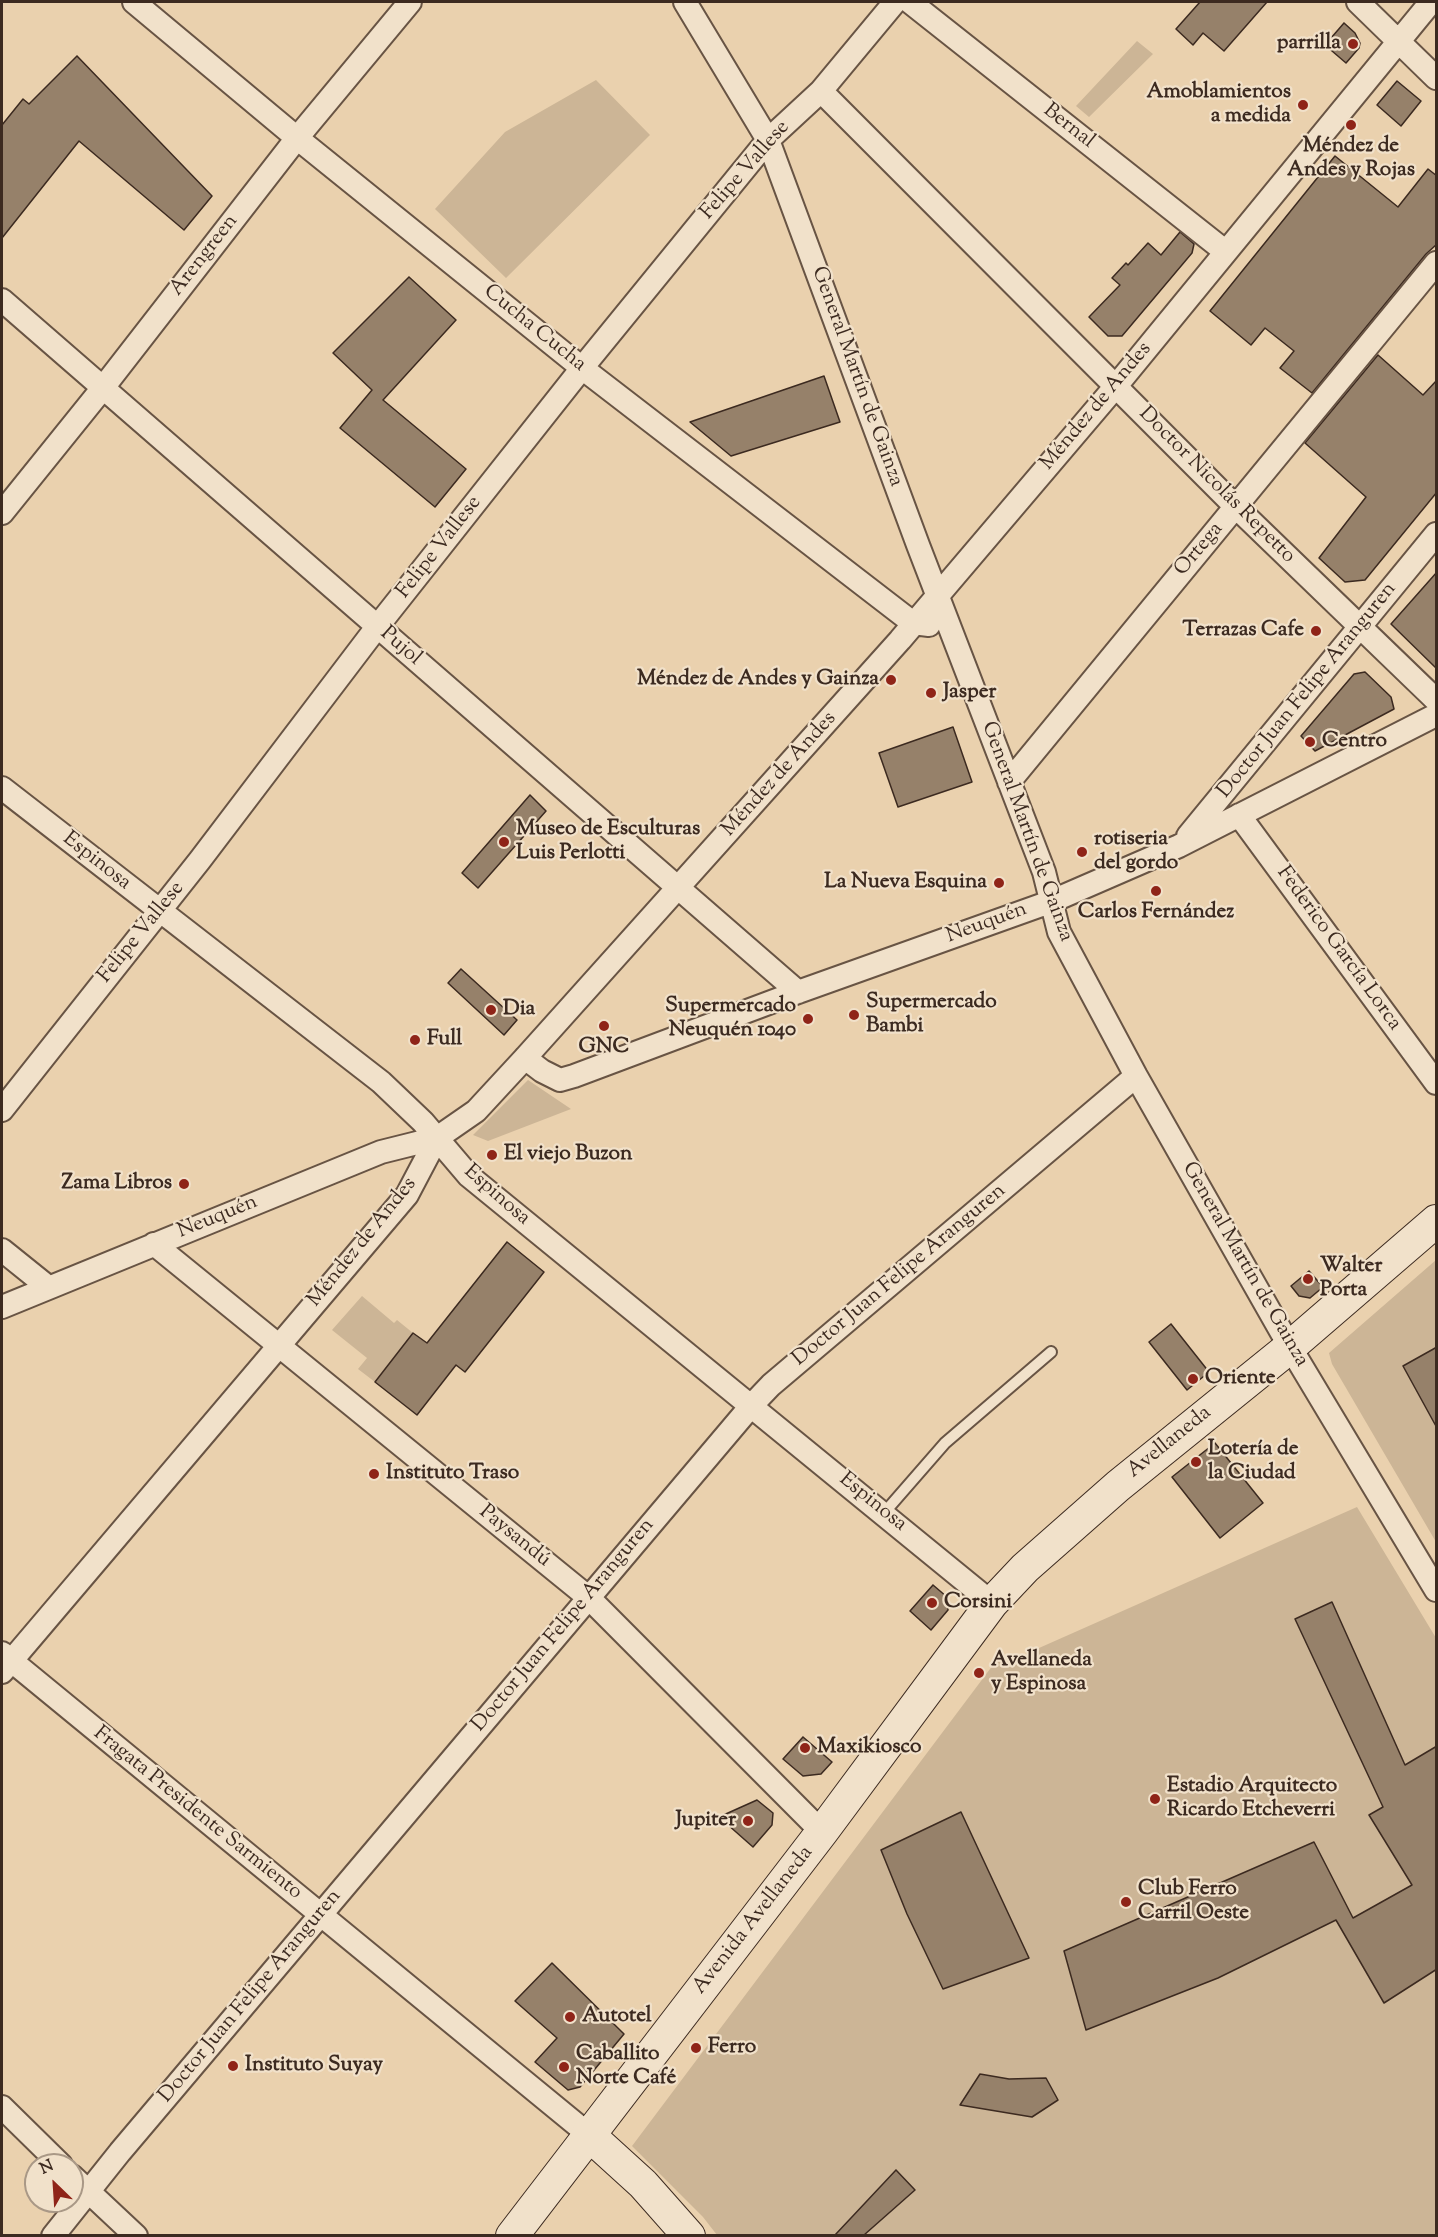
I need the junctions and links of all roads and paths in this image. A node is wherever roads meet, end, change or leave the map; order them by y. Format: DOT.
graph roads {
  1 [pos="134,2"];
  2 [pos="410,2"];
  3 [pos="685,2"];
  4 [pos="895,2"];
  5 [pos="910,2"];
  6 [pos="1358,2"];
  7 [pos="1431,2"];
  8 [pos="1400,40"];
  9 [pos="1437,78"];
  10 [pos="821,90"];
  11 [pos="297,138"];
  12 [pos="768,140"];
  13 [pos="1226,252"];
  14 [pos="1437,263"];
  15 [pos="2,300"];
  16 [pos="582,368"];
  17 [pos="1116,386"];
  18 [pos="102,389"];
  19 [pos="1236,507"];
  20 [pos="2,513"];
  21 [pos="1437,534"];
  22 [pos="937,595"];
  23 [pos="914,623"];
  24 [pos="377,627"];
  25 [pos="950,628"];
  26 [pos="1360,628"];
  27 [pos="1437,700"];
  28 [pos="1437,715"];
  29 [pos="1009,782"];
  30 [pos="2,788"];
  31 [pos="1239,815"];
  32 [pos="1179,846"];
  33 [pos="679,888"];
  34 [pos="1050,902"];
  35 [pos="159,910"];
  36 [pos="798,992"];
  37 [pos="525,1058"];
  38 [pos="1136,1076"];
  39 [pos="1437,1083"];
  40 [pos="2,1110"];
  41 [pos="437,1138"];
  42 [pos="1437,1221"];
  43 [pos="154,1244"];
  44 [pos="2,1250"];
  45 [pos="48,1287"];
  46 [pos="2,1306"];
  47 [pos="279,1346"];
  48 [pos="1290,1347"];
  49 [pos="1051,1352"];
  50 [pos="751,1406"];
  51 [pos="884,1513"];
  52 [pos="1437,1590"];
  53 [pos="588,1597"];
  54 [pos="992,1602"];
  55 [pos="5,1662"];
  56 [pos="822,1832"];
  57 [pos="321,1915"];
  58 [pos="2,2107"];
  59 [pos="588,2134"];
  60 [pos="49,2153"];
  61 [pos="84,2187"];
  62 [pos="89,2192"];
  63 [pos="53,2235"];
  64 [pos="136,2235"];
  65 [pos="512,2235"];
  66 [pos="689,2235"];
  1 -- 11 [label="street, Cucha Cucha"];
  2 -- 11 [label="street, Arengreen"];
  3 -- 12 [label="street, General Martín de Gainza"];
  4 -- 10 [label="street, Felipe Vallese"];
  5 -- 13 [label="street, Bernal"];
  6 -- 8 [label="street"];
  7 -- 8 [label="street, Méndez de Andes"];
  8 -- 9 [label="street"];
  8 -- 13 [label="street, Méndez de Andes"];
  10 -- 12 [label="street, Felipe Vallese"];
  10 -- 17 [label="street, Doctor Nicolás Repetto"];
  11 -- 16 [label="street, Cucha Cucha"];
  11 -- 18 [label="street, Arengreen"];
  12 -- 16 [label="street, Felipe Vallese"];
  12 -- 22 [label="street, General Martín de Gainza"];
  13 -- 17 [label="street, Méndez de Andes"];
  14 -- 19 [label="street, Ortega"];
  15 -- 18 [label="street, Pujol"];
  16 -- 23 [label="street, Cucha Cucha"];
  16 -- 24 [label="street, Felipe Vallese"];
  17 -- 19 [label="street, Doctor Nicolás Repetto"];
  17 -- 22 [label="street, Méndez de Andes"];
  18 -- 20 [label="street, Arengreen"];
  18 -- 24 [label="street, Pujol"];
  19 -- 26 [label="street, Doctor Nicolás Repetto"];
  19 -- 29 [label="street, Ortega"];
  21 -- 26 [label="street, Doctor Juan Felipe Aranguren"];
  22 -- 23 [label="street, Méndez de Andes"];
  22 -- 25 [label="street, General Martín de Gainza"];
  23 -- 25 [label="street, Cucha Cucha"];
  23 -- 33 [label="street, Méndez de Andes"];
  24 -- 33 [label="street, Pujol"];
  24 -- 35 [label="street, Felipe Vallese"];
  25 -- 29 [label="street, General Martín de Gainza"];
  26 -- 27 [label="street, Doctor Nicolás Repetto"];
  26 -- 32 [label="street, Doctor Juan Felipe Aranguren"];
  28 -- 31 [label="street, Neuquén"];
  29 -- 34 [label="street, General Martín de Gainza"];
  30 -- 35 [label="street, Espinosa"];
  31 -- 32 [label="street, Neuquén"];
  31 -- 39 [label="street, Federico García Lorca"];
  32 -- 34 [label="street, Neuquén"];
  33 -- 36 [label="street, Pujol"];
  33 -- 37 [label="street, Méndez de Andes"];
  34 -- 36 [label="street, Neuquén"];
  34 -- 38 [label="street, General Martín de Gainza"];
  35 -- 40 [label="street, Felipe Vallese"];
  35 -- 41 [label="street, Espinosa"];
  36 -- 37 [label="street, Neuquén"];
  37 -- 41 [label="street, Méndez de Andes"];
  38 -- 48 [label="street, General Martín de Gainza"];
  38 -- 50 [label="street, Doctor Juan Felipe Aranguren"];
  41 -- 43 [label="street, Neuquén"];
  41 -- 47 [label="street, Méndez de Andes"];
  41 -- 50 [label="street, Espinosa"];
  42 -- 48 [label="main road, Avellaneda"];
  43 -- 45 [label="street, Neuquén"];
  43 -- 47 [label="street, Paysandú"];
  44 -- 45 [label="street"];
  45 -- 46 [label="street, Neuquén"];
  47 -- 53 [label="street, Paysandú"];
  47 -- 55 [label="street, Méndez de Andes"];
  48 -- 52 [label="street, General Martín de Gainza"];
  48 -- 54 [label="main road, Avellaneda"];
  49 -- 51 [label="lane"];
  50 -- 51 [label="street, Espinosa"];
  50 -- 53 [label="street, Doctor Juan Felipe Aranguren"];
  51 -- 54 [label="street, Espinosa"];
  53 -- 56 [label="street, Paysandú"];
  53 -- 57 [label="street, Doctor Juan Felipe Aranguren"];
  54 -- 56 [label="main road, Avenida Avellaneda"];
  55 -- 57 [label="street, Fragata Presidente Sarmiento"];
  56 -- 59 [label="main road, Avenida Avellaneda"];
  57 -- 59 [label="street, Fragata Presidente Sarmiento"];
  57 -- 62 [label="street, Doctor Juan Felipe Aranguren"];
  58 -- 60 [label="street"];
  59 -- 65 [label="main road, Avenida Avellaneda"];
  59 -- 66 [label="main road"];
  61 -- 62 [label="street"];
  62 -- 63 [label="street, Doctor Juan Felipe Aranguren"];
  62 -- 64 [label="street"];
}
